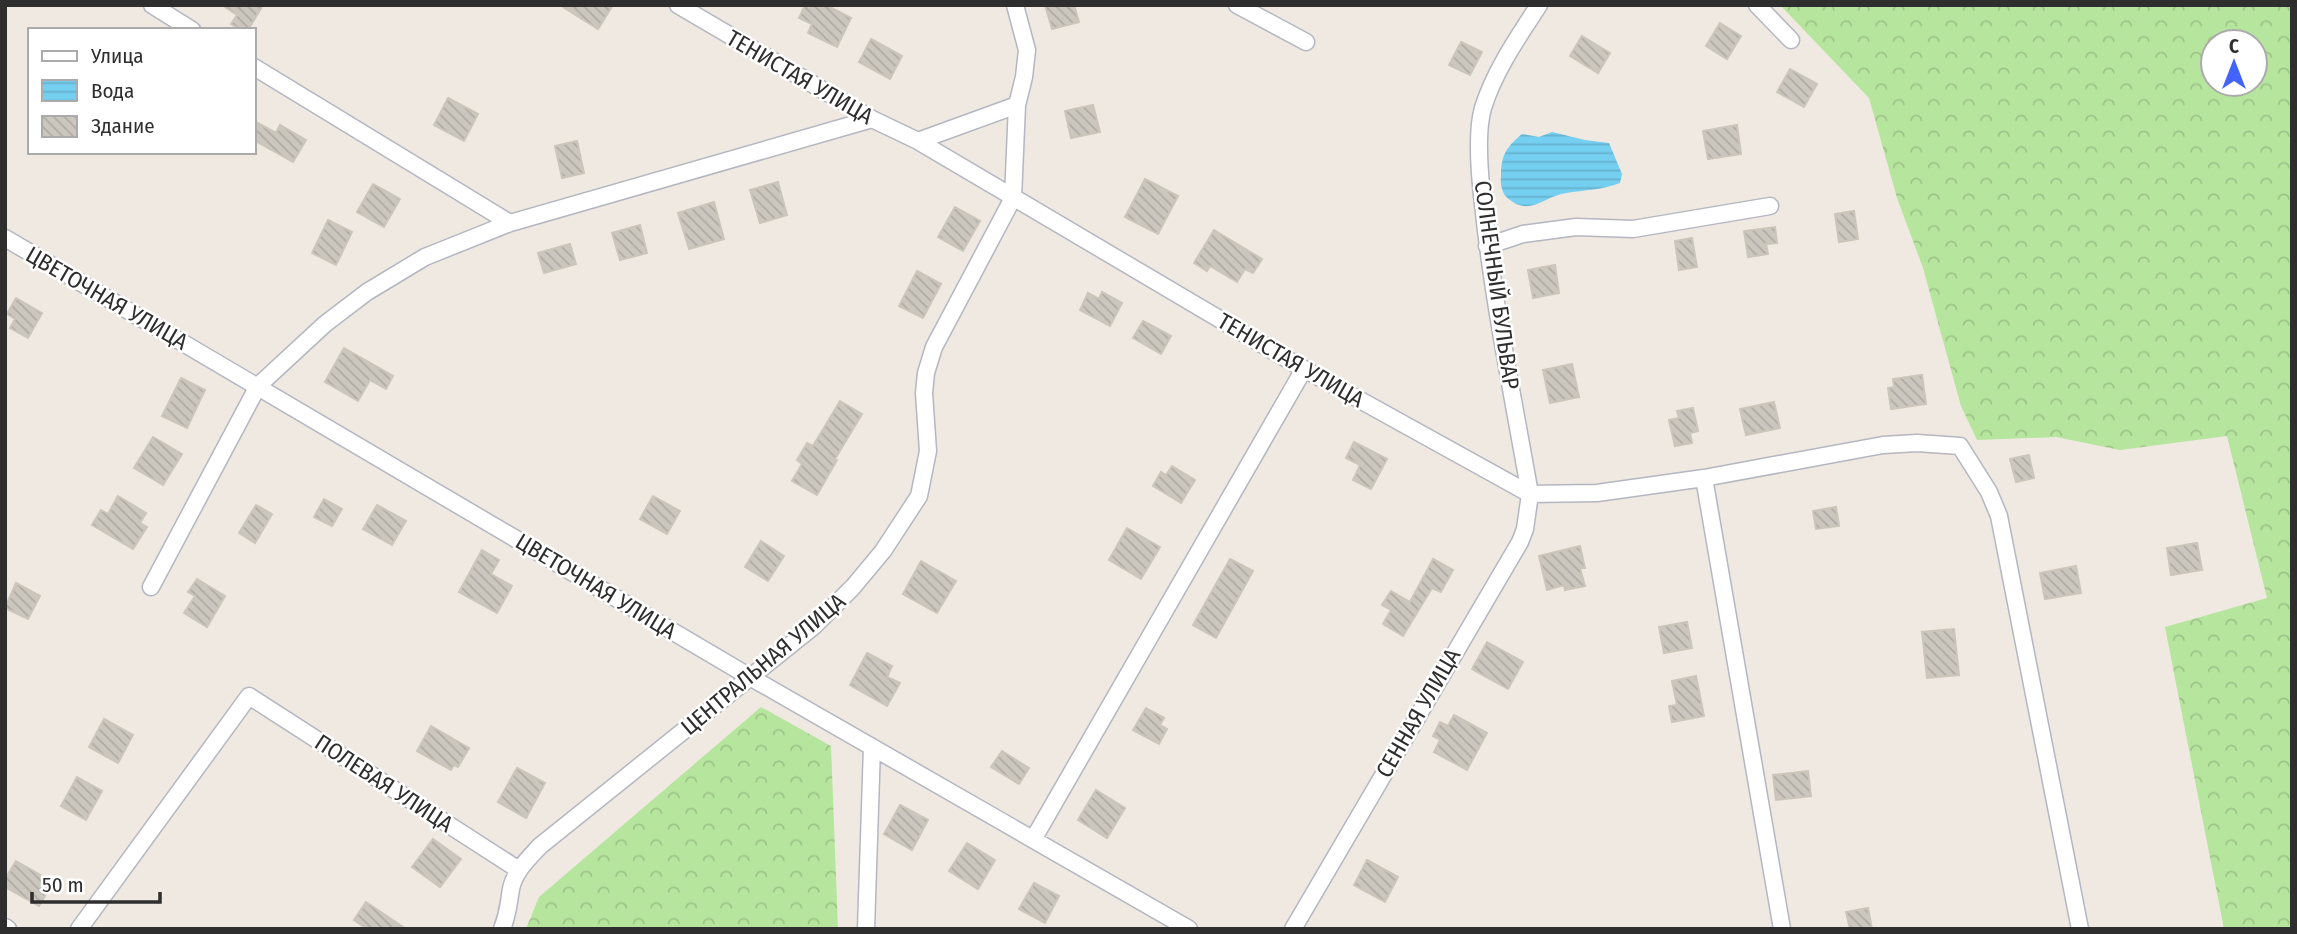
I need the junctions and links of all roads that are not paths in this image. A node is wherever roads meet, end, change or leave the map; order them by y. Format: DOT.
graph roads {
  1 [pos="152,5"];
  2 [pos="678,5"];
  3 [pos="1015,5"];
  4 [pos="1237,5"];
  5 [pos="1539,5"];
  6 [pos="1757,5"];
  7 [pos="189,28"];
  8 [pos="1791,40"];
  9 [pos="1306,42"];
  10 [pos="256,68"];
  11 [pos="1017,105"];
  12 [pos="872,119"];
  13 [pos="918,141"];
  14 [pos="1013,198"];
  15 [pos="1770,206"];
  16 [pos="510,223"];
  17 [pos="5,238"];
  18 [pos="1487,246"];
  19 [pos="1304,369"];
  20 [pos="258,386"];
  21 [pos="1704,478"];
  22 [pos="1530,494"];
  23 [pos="152,587"];
  24 [pos="750,677"];
  25 [pos="872,747"];
  26 [pos="1034,838"];
  27 [pos="519,870"];
  28 [pos="79,929"];
  29 [pos="502,929"];
  30 [pos="866,929"];
  31 [pos="1189,929"];
  32 [pos="1293,929"];
  33 [pos="1782,929"];
  34 [pos="2080,929"];
  1 -- 7 [label="street"];
  2 -- 12 [label="street, ТЕНИСТАЯ УЛИЦА"];
  3 -- 11 [label="street"];
  4 -- 9 [label="street"];
  5 -- 18 [label="street, СОЛНЕЧНЫЙ БУЛЬВАР"];
  6 -- 8 [label="street"];
  10 -- 16 [label="street"];
  11 -- 13 [label="street"];
  11 -- 14 [label="street"];
  12 -- 13 [label="street, ТЕНИСТАЯ УЛИЦА"];
  12 -- 16 [label="street"];
  13 -- 14 [label="street, ТЕНИСТАЯ УЛИЦА"];
  14 -- 19 [label="street, ТЕНИСТАЯ УЛИЦА"];
  14 -- 24 [label="street, ЦЕНТРАЛЬНАЯ УЛИЦА"];
  15 -- 18 [label="street"];
  16 -- 20 [label="street"];
  17 -- 20 [label="street, ЦВЕТОЧНАЯ УЛИЦА"];
  18 -- 22 [label="street, СОЛНЕЧНЫЙ БУЛЬВАР"];
  19 -- 22 [label="street, ТЕНИСТАЯ УЛИЦА"];
  19 -- 26 [label="street"];
  20 -- 23 [label="street"];
  20 -- 24 [label="street, ЦВЕТОЧНАЯ УЛИЦА"];
  21 -- 22 [label="street, ТЕНИСТАЯ УЛИЦА"];
  21 -- 33 [label="street"];
  21 -- 34 [label="street, ТЕНИСТАЯ УЛИЦА"];
  22 -- 32 [label="street, СЕННАЯ УЛИЦА"];
  24 -- 25 [label="street, ЦВЕТОЧНАЯ УЛИЦА"];
  24 -- 27 [label="street, ЦЕНТРАЛЬНАЯ УЛИЦА"];
  25 -- 26 [label="street, ЦВЕТОЧНАЯ УЛИЦА"];
  25 -- 30 [label="street"];
  26 -- 31 [label="street, ЦВЕТОЧНАЯ УЛИЦА"];
  27 -- 28 [label="street, ПОЛЕВАЯ УЛИЦА"];
  27 -- 29 [label="street, ЦЕНТРАЛЬНАЯ УЛИЦА"];
}
